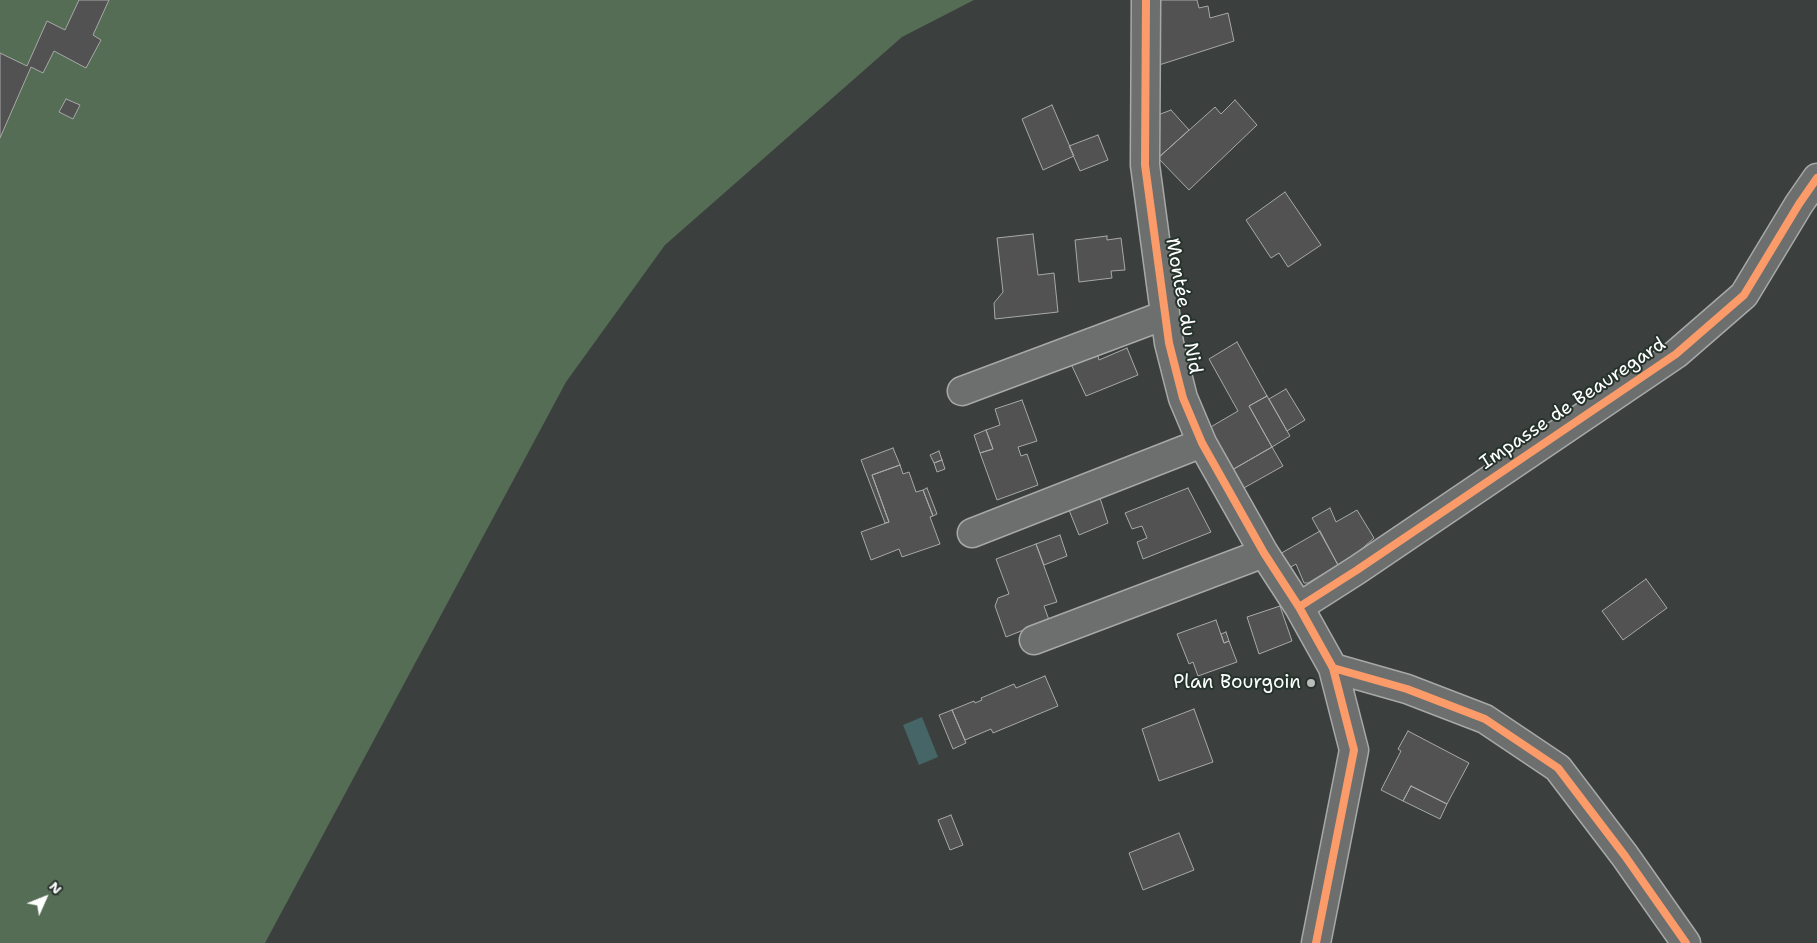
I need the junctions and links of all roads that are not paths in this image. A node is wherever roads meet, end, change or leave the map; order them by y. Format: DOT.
graph roads {
  1 [pos="1146,0"];
  2 [pos="1817,178"];
  3 [pos="1165,315"];
  4 [pos="962,391"];
  5 [pos="1202,443"];
  6 [pos="972,533"];
  7 [pos="1264,553"];
  8 [pos="1299,606"];
  9 [pos="1034,640"];
  10 [pos="1333,668"];
  11 [pos="1316,943"];
  12 [pos="1686,943"];
  1 -- 3 [label="street, Montée du Nid"];
  2 -- 8 [label="street, Impasse de Beauregard"];
  3 -- 4 [label="street"];
  3 -- 5 [label="street, Montée du Nid"];
  5 -- 6 [label="street"];
  5 -- 7 [label="street, Montée du Nid"];
  7 -- 8 [label="street, Montée du Nid"];
  7 -- 9 [label="street"];
  8 -- 10 [label="street, Montée du Nid"];
  10 -- 11 [label="street, Montée du Nid"];
  10 -- 12 [label="street"];
}
